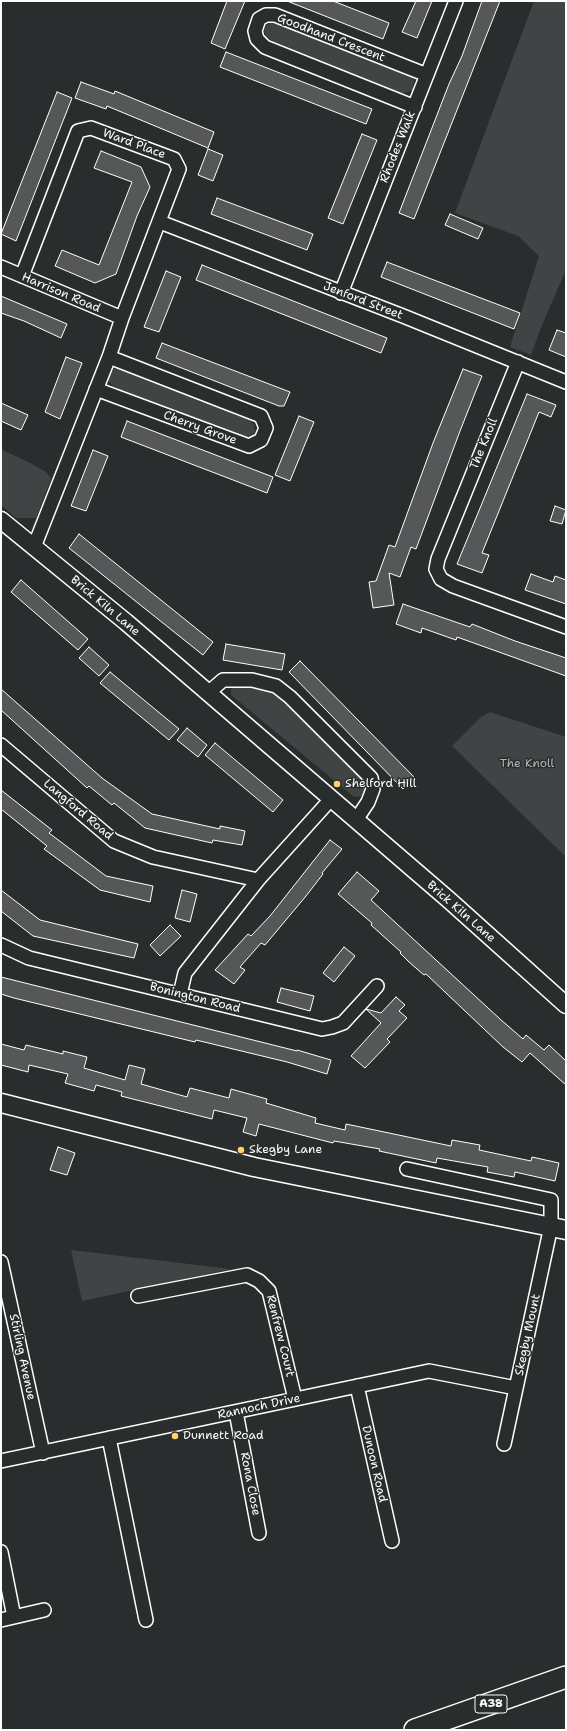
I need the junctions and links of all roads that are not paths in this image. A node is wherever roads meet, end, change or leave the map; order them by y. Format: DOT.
graph roads {
  1 [pos="456,1"];
  2 [pos="427,75"];
  3 [pos="415,107"];
  4 [pos="160,222"];
  5 [pos="1,268"];
  6 [pos="22,276"];
  7 [pos="341,293"];
  8 [pos="122,318"];
  9 [pos="109,358"];
  10 [pos="518,362"];
  11 [pos="566,382"];
  12 [pos="96,389"];
  13 [pos="1,520"];
  14 [pos="34,547"];
  15 [pos="566,627"];
  16 [pos="208,693"];
  17 [pos="1,745"];
  18 [pos="331,799"];
  19 [pos="356,820"];
  20 [pos="258,880"];
  21 [pos="1,945"];
  22 [pos="377,986"];
  23 [pos="180,994"];
  24 [pos="566,1005"];
  25 [pos="1,1103"];
  26 [pos="407,1169"];
  27 [pos="558,1228"];
  28 [pos="1,1262"];
  29 [pos="138,1296"];
  30 [pos="6,1309"];
  31 [pos="356,1386"];
  32 [pos="516,1388"];
  33 [pos="295,1399"];
  34 [pos="236,1412"];
  35 [pos="109,1438"];
  36 [pos="504,1444"];
  37 [pos="43,1453"];
  38 [pos="1,1461"];
  39 [pos="259,1533"];
  40 [pos="392,1541"];
  41 [pos="1,1552"];
  42 [pos="44,1610"];
  43 [pos="7,1619"];
  44 [pos="146,1620"];
  45 [pos="566,1677"];
  46 [pos="415,1730"];
  1 -- 2 [label="street, Rhodes Walk"];
  2 -- 3 [label="street, Rhodes Walk"];
  2 -- 3 [label="street, Goodhand Crescent"];
  3 -- 7 [label="street, Rhodes Walk"];
  4 -- 6 [label="street, Ward Place"];
  4 -- 7 [label="street, Jenford Street"];
  4 -- 8 [label="street, Ward Place"];
  5 -- 6 [label="street, Harrison Road"];
  6 -- 8 [label="street, Harrison Road"];
  7 -- 10 [label="street, Jenford Street"];
  8 -- 9 [label="street"];
  9 -- 12 [label="street"];
  9 -- 12 [label="street, Cherry Grove"];
  10 -- 11 [label="street, Jenford Street"];
  10 -- 15 [label="street, The Knoll"];
  12 -- 14 [label="street"];
  13 -- 14 [label="street, Brick Kiln Lane"];
  14 -- 16 [label="street, Brick Kiln Lane"];
  16 -- 18 [label="street, Brick Kiln Lane"];
  16 -- 19 [label="street"];
  17 -- 20 [label="street, Langford Road"];
  18 -- 19 [label="street, Brick Kiln Lane"];
  18 -- 20 [label="street"];
  19 -- 24 [label="street, Brick Kiln Lane"];
  20 -- 23 [label="street"];
  21 -- 23 [label="street, Bonington Road"];
  22 -- 23 [label="street, Bonington Road"];
  25 -- 27 [label="main road"];
  26 -- 27 [label="street, Skegby Mount"];
  27 -- 32 [label="street, Skegby Mount"];
  28 -- 30 [label="street, Stirling Avenue"];
  29 -- 33 [label="street, Renfrew Court"];
  30 -- 37 [label="street, Stirling Avenue"];
  31 -- 32 [label="street, Rannoch Drive"];
  31 -- 33 [label="street, Rannoch Drive"];
  31 -- 40 [label="street, Dunoon Road"];
  32 -- 36 [label="street, Skegby Mount"];
  33 -- 34 [label="street, Rannoch Drive"];
  34 -- 35 [label="street, Rannoch Drive"];
  34 -- 39 [label="street, Rona Close"];
  35 -- 37 [label="street, Rannoch Drive"];
  35 -- 44 [label="street"];
  37 -- 38 [label="street, Rannoch Drive"];
  41 -- 43 [label="street"];
  42 -- 43 [label="street"];
  45 -- 46 [label="highway, A38"];
}
